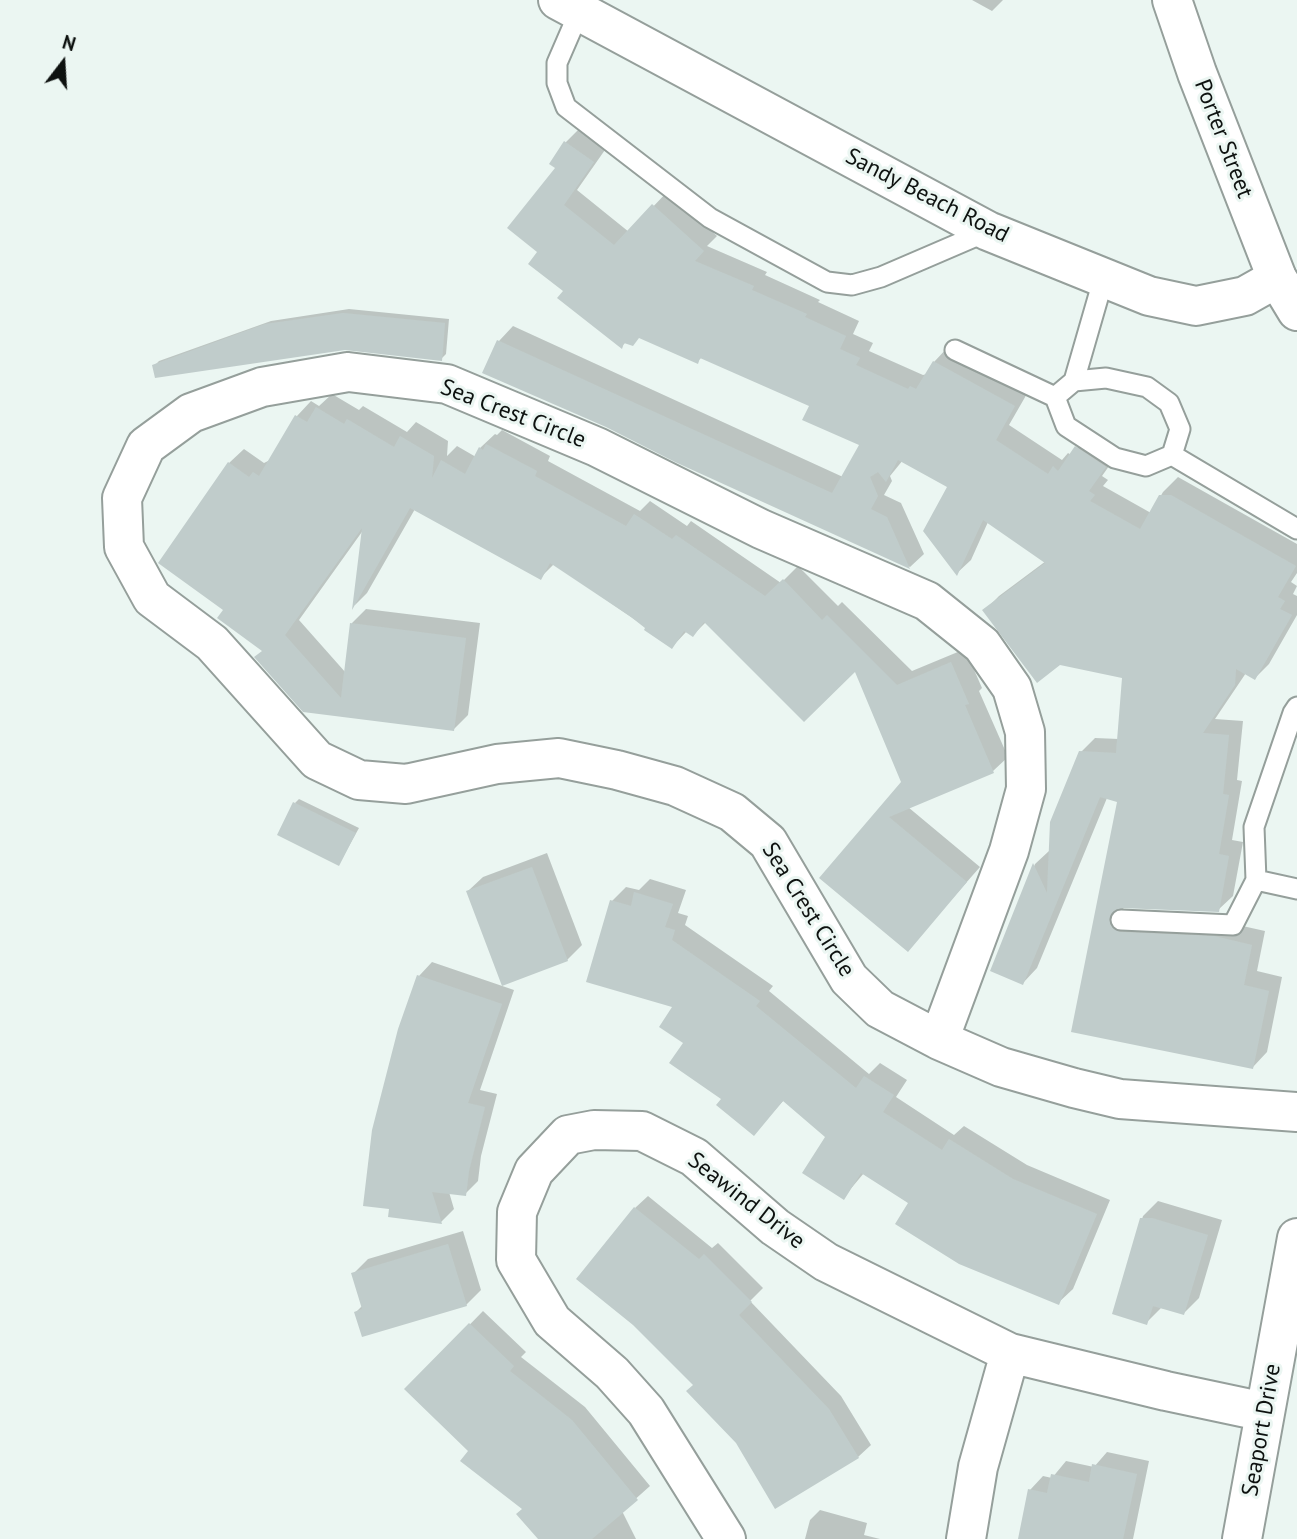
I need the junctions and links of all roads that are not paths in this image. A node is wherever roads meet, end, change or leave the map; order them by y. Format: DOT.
graph roads {
  1 [pos="1172,0"];
  2 [pos="569,5"];
  3 [pos="988,231"];
  4 [pos="1104,277"];
  5 [pos="1277,278"];
  6 [pos="1297,311"];
  7 [pos="955,350"];
  8 [pos="1074,381"];
  9 [pos="1055,397"];
  10 [pos="1172,455"];
  11 [pos="1297,529"];
  12 [pos="1297,707"];
  13 [pos="1256,880"];
  14 [pos="1297,889"];
  15 [pos="1121,920"];
  16 [pos="939,1040"];
  17 [pos="1297,1112"];
  18 [pos="1297,1238"];
  19 [pos="1010,1353"];
  20 [pos="1265,1412"];
  21 [pos="726,1539"];
  22 [pos="966,1539"];
  23 [pos="1242,1539"];
  1 -- 5 [label="street, Porter Street"];
  2 -- 3 [label="street, Sandy Beach Road"];
  2 -- 3 [label="lane"];
  3 -- 4 [label="street, Sandy Beach Road"];
  4 -- 5 [label="street, Sandy Beach Road"];
  4 -- 8 [label="lane"];
  5 -- 6 [label="street"];
  7 -- 9 [label="lane"];
  8 -- 9 [label="lane"];
  8 -- 10 [label="lane"];
  9 -- 10 [label="lane"];
  10 -- 11 [label="lane"];
  12 -- 13 [label="lane"];
  13 -- 14 [label="lane"];
  13 -- 15 [label="lane"];
  16 -- 16 [label="street, Sea Crest Circle"];
  16 -- 17 [label="street, Sea Crest Circle"];
  18 -- 20 [label="street, Seaport Drive"];
  19 -- 20 [label="street, Seawind Drive"];
  19 -- 21 [label="street, Seawind Drive"];
  19 -- 22 [label="street"];
  20 -- 23 [label="street, Seaport Drive"];
}
